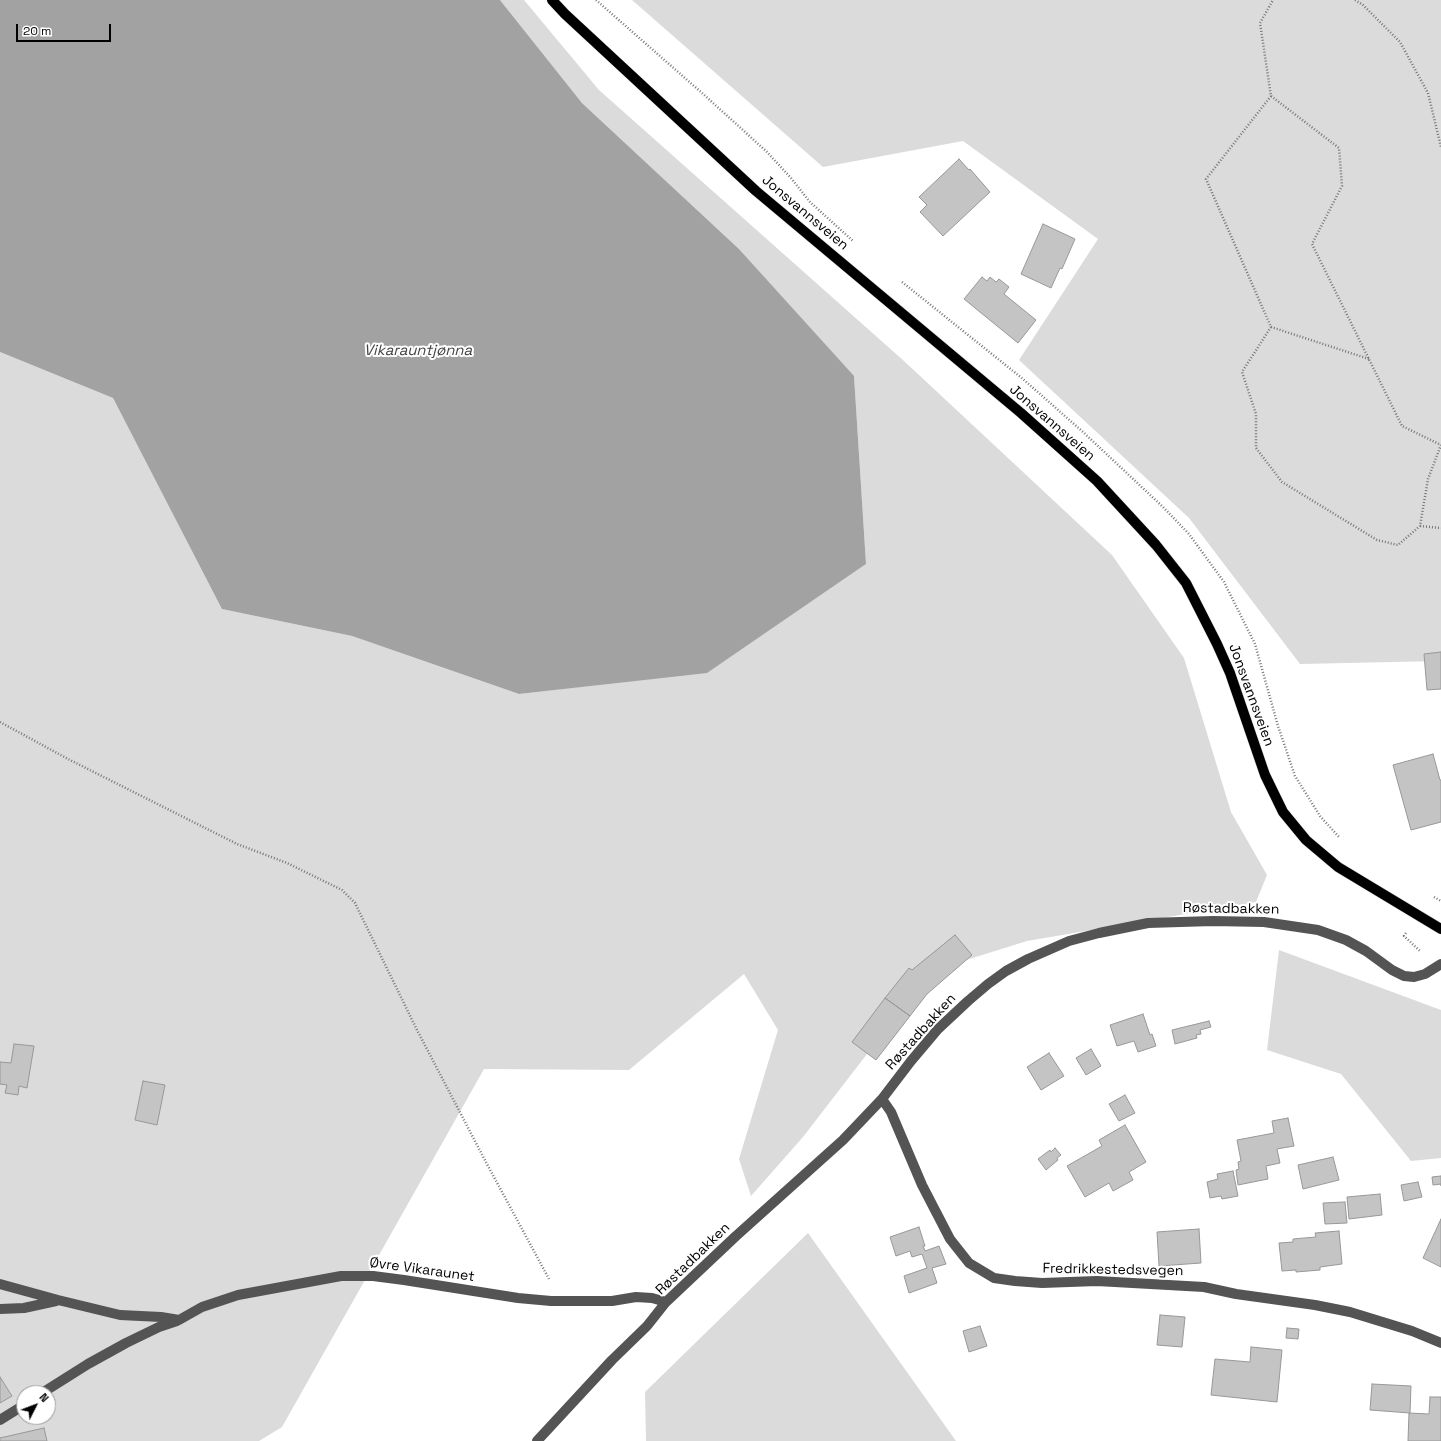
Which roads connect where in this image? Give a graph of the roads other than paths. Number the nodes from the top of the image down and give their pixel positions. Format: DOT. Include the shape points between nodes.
graph roads {
  1 [pos="552,0"];
  2 [pos="1441,929"];
  3 [pos="1441,964"];
  4 [pos="882,1099"];
  5 [pos="0,1284"];
  6 [pos="58,1300"];
  7 [pos="666,1302"];
  8 [pos="0,1309"];
  9 [pos="179,1320"];
  10 [pos="1441,1343"];
  11 [pos="55,1385"];
  12 [pos="16,1410"];
  13 [pos="0,1420"];
  14 [pos="537,1441"];
  1 -- 2 [label="main road, Jonsvannsveien" via="756,191 1021,413 1097,481 1156,545 1186,583 1230,673 1265,774 1283,812 1306,840 1338,867"];
  3 -- 4 [label="street, Røstadbakken" via="1425,974 1404,976 1346,940 1318,930 1264,922 1148,922 1099,932 1069,941 1028,959 988,984 938,1029"];
  4 -- 7 [label="street, Røstadbakken" via="843,1140"];
  4 -- 10 [label="street, Fredrikkestedsvegen" via="891,1112 922,1185 950,1239 969,1263 994,1278 1035,1282 1097,1281 1204,1287 1350,1312 1412,1331"];
  5 -- 6 [label="street"];
  6 -- 8 [label="street" via="24,1308"];
  6 -- 9 [label="street" via="120,1315"];
  7 -- 9 [label="street, Øvre Vikaraunet" via="636,1297 612,1301 518,1298 379,1277 341,1276 238,1295 202,1307"];
  7 -- 14 [label="street, Røstadbakken" via="647,1326"];
  9 -- 11 [label="street, Øvre Vikaraunet" via="126,1343"];
  12 -- 13 [label="street"];
}
